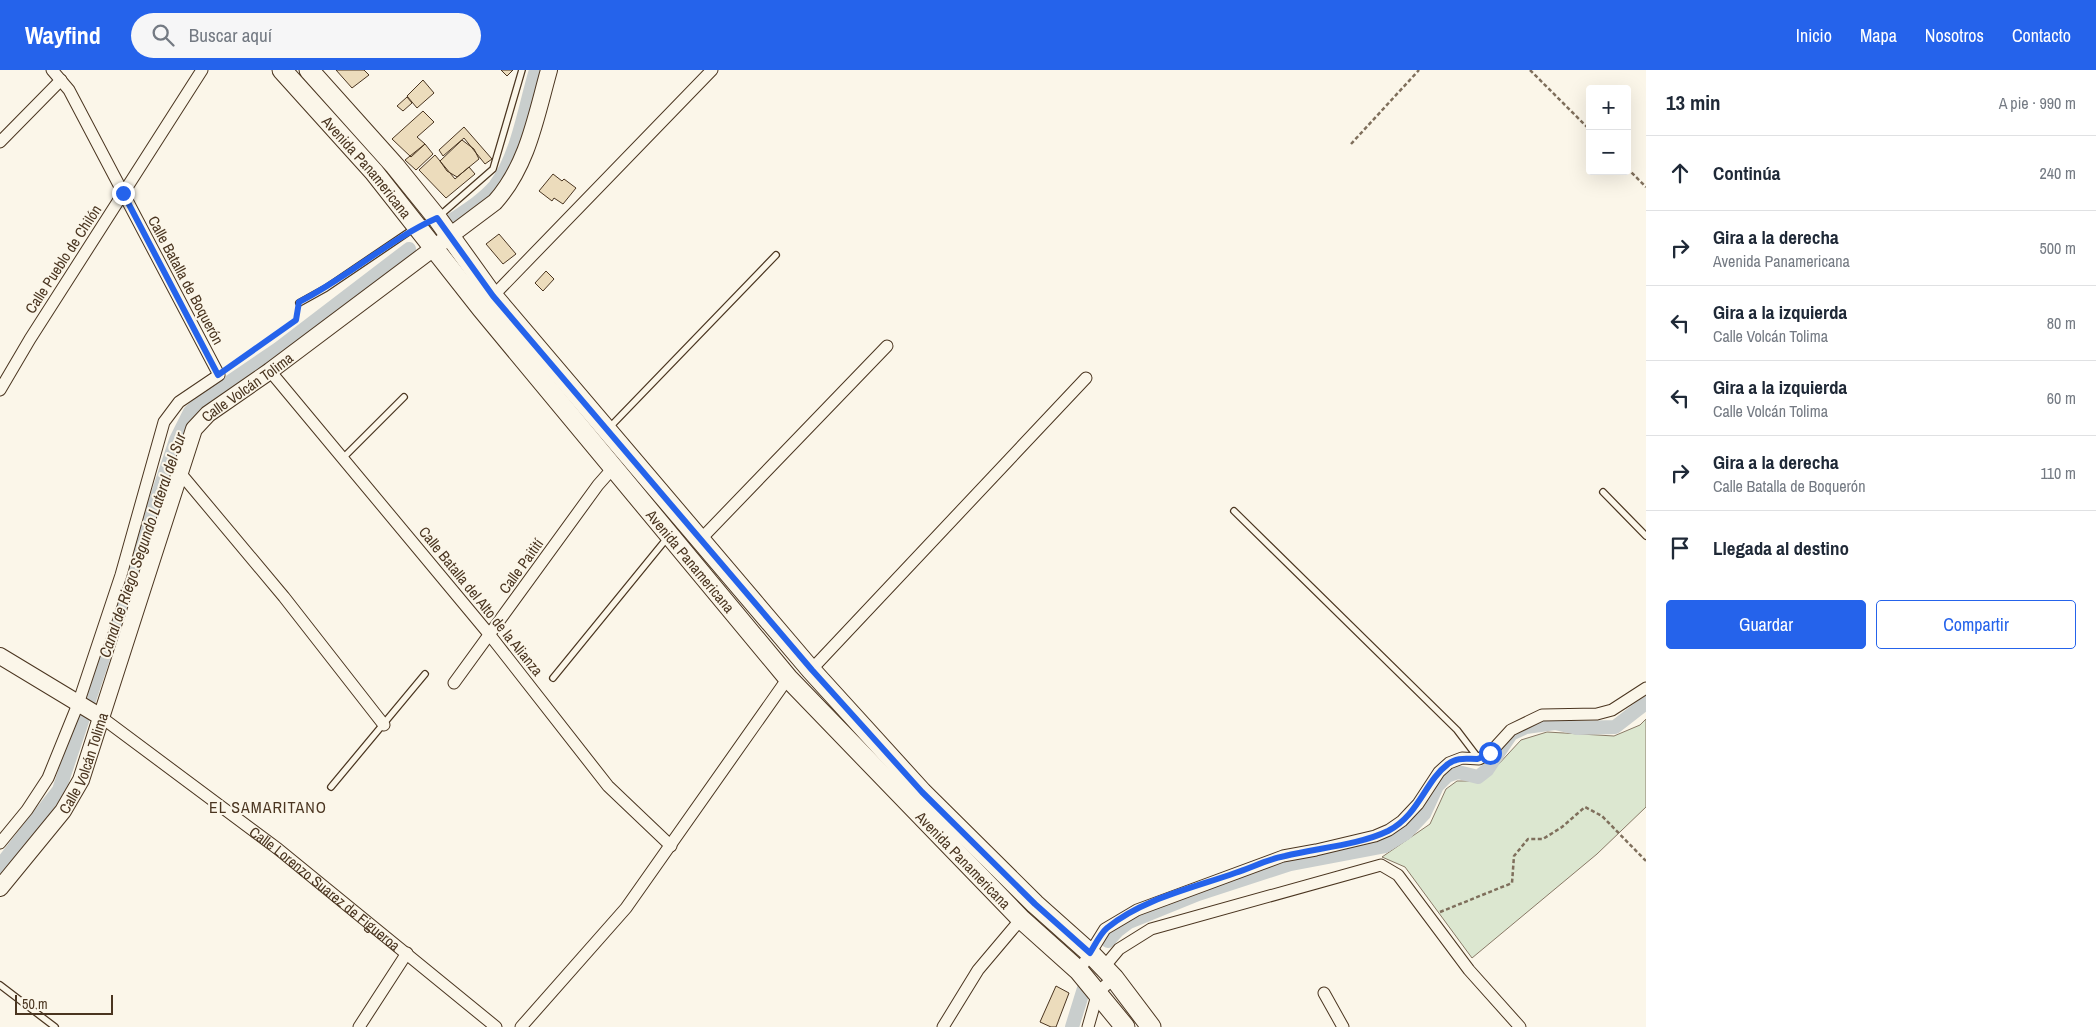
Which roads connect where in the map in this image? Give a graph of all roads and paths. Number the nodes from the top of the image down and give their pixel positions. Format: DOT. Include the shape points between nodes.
graph roads {
  1 [pos="52,70"];
  2 [pos="202,70"];
  3 [pos="282,70"];
  4 [pos="309,70"];
  5 [pos="522,70"];
  6 [pos="549,70"];
  7 [pos="712,70"];
  8 [pos="1419,70"];
  9 [pos="1530,70"];
  10 [pos="61,80"];
  11 [pos="1586,126"];
  12 [pos="0,142"];
  13 [pos="1351,144"];
  14 [pos="1631,172"];
  15 [pos="1646,187"];
  16 [pos="123,193"];
  17 [pos="437,218"];
  18 [pos="416,227"];
  19 [pos="450,235"];
  20 [pos="433,248"];
  21 [pos="776,255"];
  22 [pos="493,296"];
  23 [pos="299,302"];
  24 [pos="887,346"];
  25 [pos="270,371"];
  26 [pos="218,375"];
  27 [pos="1086,378"];
  28 [pos="0,390"];
  29 [pos="404,397"];
  30 [pos="608,429"];
  31 [pos="344,457"];
  32 [pos="614,468"];
  33 [pos="180,474"];
  34 [pos="1603,492"];
  35 [pos="1234,511"];
  36 [pos="670,535"];
  37 [pos="1646,536"];
  38 [pos="700,540"];
  39 [pos="490,634"];
  40 [pos="0,656"];
  41 [pos="812,670"];
  42 [pos="425,674"];
  43 [pos="553,678"];
  44 [pos="788,678"];
  45 [pos="454,683"];
  46 [pos="1646,688"];
  47 [pos="90,711"];
  48 [pos="384,725"];
  49 [pos="1479,759"];
  50 [pos="331,787"];
  51 [pos="0,843"];
  52 [pos="672,846"];
  53 [pos="1646,861"];
  54 [pos="0,888"];
  55 [pos="1429,916"];
  56 [pos="1021,919"];
  57 [pos="407,953"];
  58 [pos="1090,953"];
  59 [pos="1079,971"];
  60 [pos="1109,972"];
  61 [pos="0,986"];
  62 [pos="1098,992"];
  63 [pos="1324,993"];
  64 [pos="55,1027"];
  65 [pos="359,1027"];
  66 [pos="496,1027"];
  67 [pos="521,1027"];
  68 [pos="943,1027"];
  69 [pos="1088,1027"];
  70 [pos="1125,1027"];
  71 [pos="1151,1027"];
  72 [pos="1343,1027"];
  73 [pos="1520,1027"];
  1 -- 10 [label="street, Calle Batalla de Boquerón"];
  2 -- 16 [label="street, Calle Pueblo de Chilón"];
  3 -- 18 [label="main road, Avenida Panamericana" via="374,172"];
  4 -- 17 [label="main road, Avenida Panamericana"];
  5 -- 17 [label="lane" via="493,169"];
  6 -- 19 [label="street, Calle Volcán Tolima" via="526,152 509,184 495,202"];
  7 -- 22 [label="street"];
  8 -- 13 [label="path"];
  9 -- 11 [label="path"];
  10 -- 12 [label="street"];
  10 -- 16 [label="street, Calle Batalla de Boquerón"];
  14 -- 15 [label="path"];
  16 -- 26 [label="street, Calle Batalla de Boquerón"];
  16 -- 28 [label="street, Calle Pueblo de Chilón"];
  17 -- 18 [label="lane"];
  17 -- 19 [label="main road, Avenida Panamericana"];
  18 -- 20 [label="main road, Avenida Panamericana"];
  18 -- 23 [label="lane" via="326,288"];
  19 -- 20 [label="street, Calle Volcán Tolima"];
  19 -- 22 [label="main road, Avenida Panamericana"];
  20 -- 25 [label="street, Calle Volcán Tolima"];
  20 -- 32 [label="main road, Avenida Panamericana"];
  21 -- 30 [label="lane"];
  22 -- 30 [label="main road, Avenida Panamericana"];
  23 -- 26 [label="path, Calle Volcán Tolima" via="296,320"];
  24 -- 38 [label="street"];
  25 -- 31 [label="street, Calle Batalla del Alto de la Alianza"];
  25 -- 33 [label="street, Calle Volcán Tolima" via="208,414 194,429"];
  26 -- 47 [label="street, Calle Volcán Tolima" via="179,402 164,422 121,575"];
  27 -- 41 [label="street"];
  29 -- 31 [label="lane"];
  30 -- 38 [label="main road, Avenida Panamericana"];
  31 -- 39 [label="street, Calle Batalla del Alto de la Alianza"];
  32 -- 36 [label="main road, Avenida Panamericana"];
  32 -- 39 [label="street, Calle Paitití" via="598,485"];
  33 -- 47 [label="street, Calle Volcán Tolima"];
  33 -- 48 [label="street" via="284,597"];
  34 -- 37 [label="lane"];
  35 -- 49 [label="lane" via="1457,730"];
  36 -- 43 [label="lane"];
  36 -- 44 [label="main road, Avenida Panamericana"];
  38 -- 41 [label="main road, Avenida Panamericana"];
  39 -- 45 [label="street, Calle Paitití"];
  39 -- 52 [label="street, Calle Batalla del Alto de la Alianza" via="608,786"];
  40 -- 47 [label="street, Calle Lorenzo Suarez de Figueroa"];
  41 -- 58 [label="main road, Avenida Panamericana" via="922,792 1035,904"];
  42 -- 48 [label="lane"];
  44 -- 52 [label="street"];
  44 -- 56 [label="main road, Avenida Panamericana"];
  46 -- 49 [label="street" via="1612,710 1597,714 1542,715 1530,720 1511,730 1490,753"];
  47 -- 51 [label="street, Calle Volcán Tolima" via="27,810"];
  47 -- 54 [label="street, Calle Volcán Tolima" via="81,780 74,795"];
  47 -- 57 [label="street, Calle Lorenzo Suarez de Figueroa" via="278,849"];
  48 -- 50 [label="lane"];
  49 -- 58 [label="street" via="1462,758 1449,763 1439,772 1418,804 1389,830 1283,856 1167,897 1136,910 1105,929"];
  52 -- 67 [label="street" via="626,908"];
  53 -- 55 [label="path" via="1602,816 1585,807 1543,840 1528,839 1514,856 1512,883"];
  55 -- 60 [label="street" via="1398,874 1381,865 1151,929 1119,949"];
  55 -- 73 [label="street" via="1469,970"];
  56 -- 59 [label="main road, Avenida Panamericana"];
  56 -- 68 [label="street" via="978,970"];
  57 -- 65 [label="street"];
  57 -- 66 [label="street, Calle Lorenzo Suarez de Figueroa"];
  58 -- 59 [label="street"];
  58 -- 60 [label="main road, Avenida Panamericana"];
  59 -- 62 [label="main road, Avenida Panamericana"];
  60 -- 62 [label="street"];
  60 -- 71 [label="main road, Avenida Panamericana"];
  61 -- 64 [label="lane"];
  62 -- 69 [label="street"];
  62 -- 70 [label="main road, Avenida Panamericana"];
  63 -- 72 [label="street"];
}
